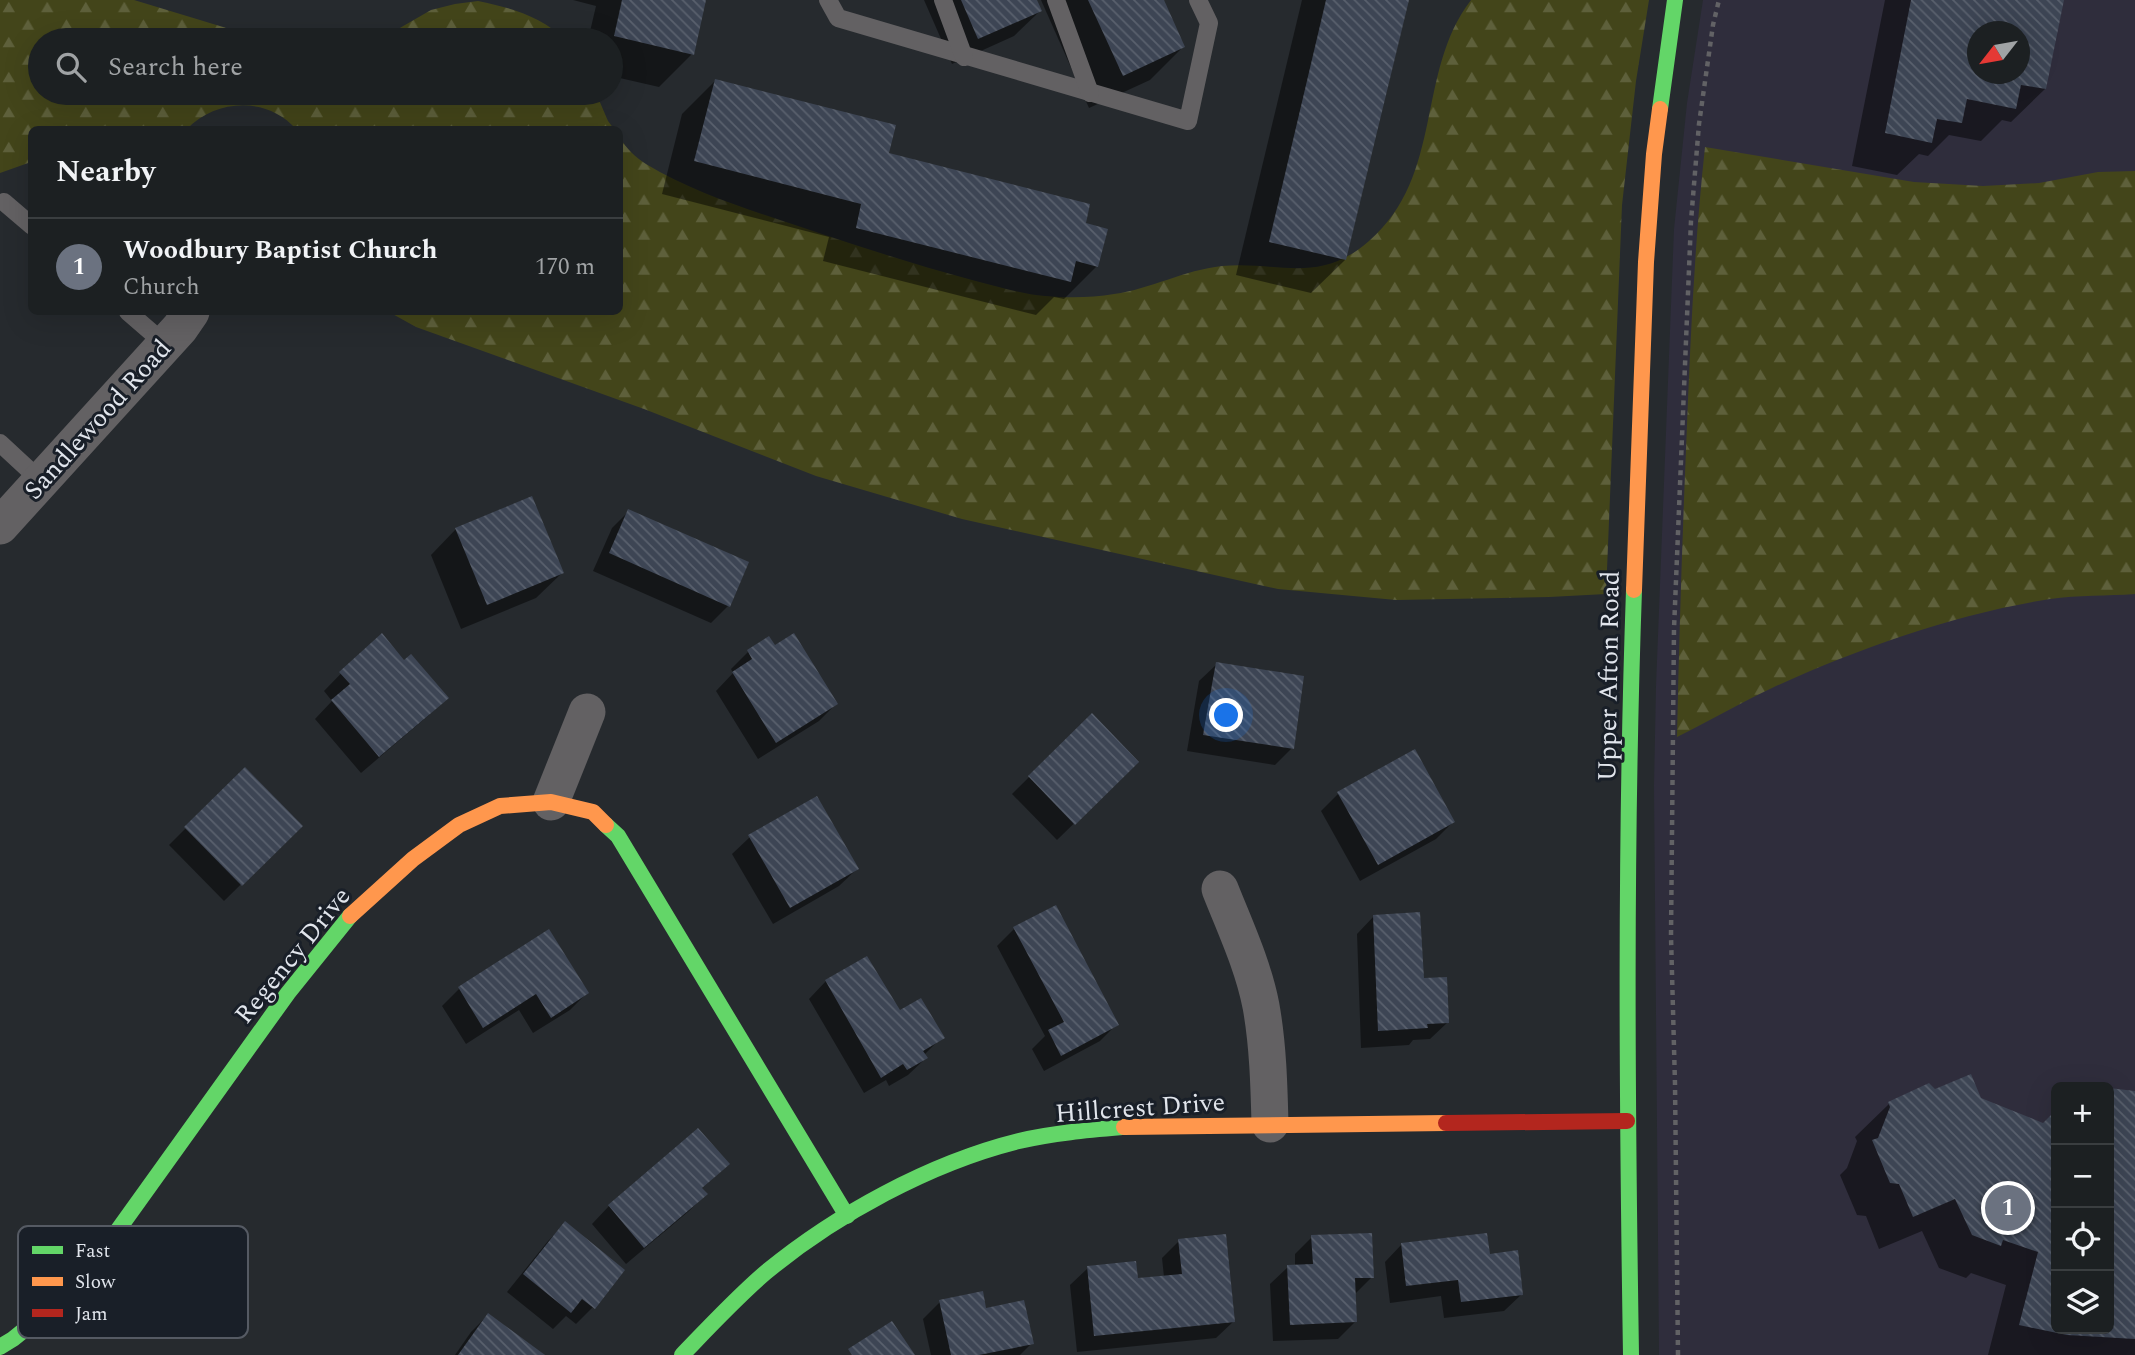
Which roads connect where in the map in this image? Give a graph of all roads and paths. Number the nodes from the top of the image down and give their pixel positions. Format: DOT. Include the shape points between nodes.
graph roads {
  1 [pos="828,0"];
  2 [pos="943,0"];
  3 [pos="1056,0"];
  4 [pos="1198,0"];
  5 [pos="1675,0"];
  6 [pos="1719,0"];
  7 [pos="964,57"];
  8 [pos="1090,93"];
  9 [pos="4,202"];
  10 [pos="28,223"];
  11 [pos="131,315"];
  12 [pos="189,315"];
  13 [pos="165,344"];
  14 [pos="0,443"];
  15 [pos="41,481"];
  16 [pos="0,526"];
  17 [pos="587,712"];
  18 [pos="551,802"];
  19 [pos="1220,889"];
  20 [pos="1627,1121"];
  21 [pos="1270,1124"];
  22 [pos="847,1216"];
  23 [pos="121,1226"];
  24 [pos="18,1335"];
  25 [pos="0,1347"];
  26 [pos="682,1355"];
  27 [pos="1631,1355"];
  28 [pos="1678,1355"];
  1 -- 7 [label="lane" via="838,18"];
  2 -- 7 [label="lane"];
  3 -- 8 [label="lane"];
  4 -- 8 [label="lane" via="1209,23 1188,121"];
  5 -- 20 [label="street, Upper Afton Road" via="1654,154 1646,262 1630,710"];
  6 -- 28 [label="path" via="1699,124 1691,221 1674,629 1671,936"];
  7 -- 8 [label="lane"];
  9 -- 10 [label="lane"];
  11 -- 13 [label="lane"];
  12 -- 13 [label="street, Sandlewood Road"];
  13 -- 15 [label="street, Sandlewood Road"];
  14 -- 15 [label="lane"];
  15 -- 16 [label="street, Sandlewood Road"];
  17 -- 18 [label="street"];
  18 -- 22 [label="street, Regency Drive" via="593,812 618,836"];
  18 -- 23 [label="street, Regency Drive" via="500,806 459,825 351,914 288,993"];
  19 -- 21 [label="street" via="1249,961 1261,1006"];
  20 -- 21 [label="street, Hillcrest Drive"];
  20 -- 27 [label="street, Upper Afton Road"];
  21 -- 22 [label="street, Hillcrest Drive" via="1082,1130 1001,1146 934,1170"];
  22 -- 26 [label="street, Hillcrest Drive" via="779,1262"];
  24 -- 25 [label="street, Regency Drive"];
}
